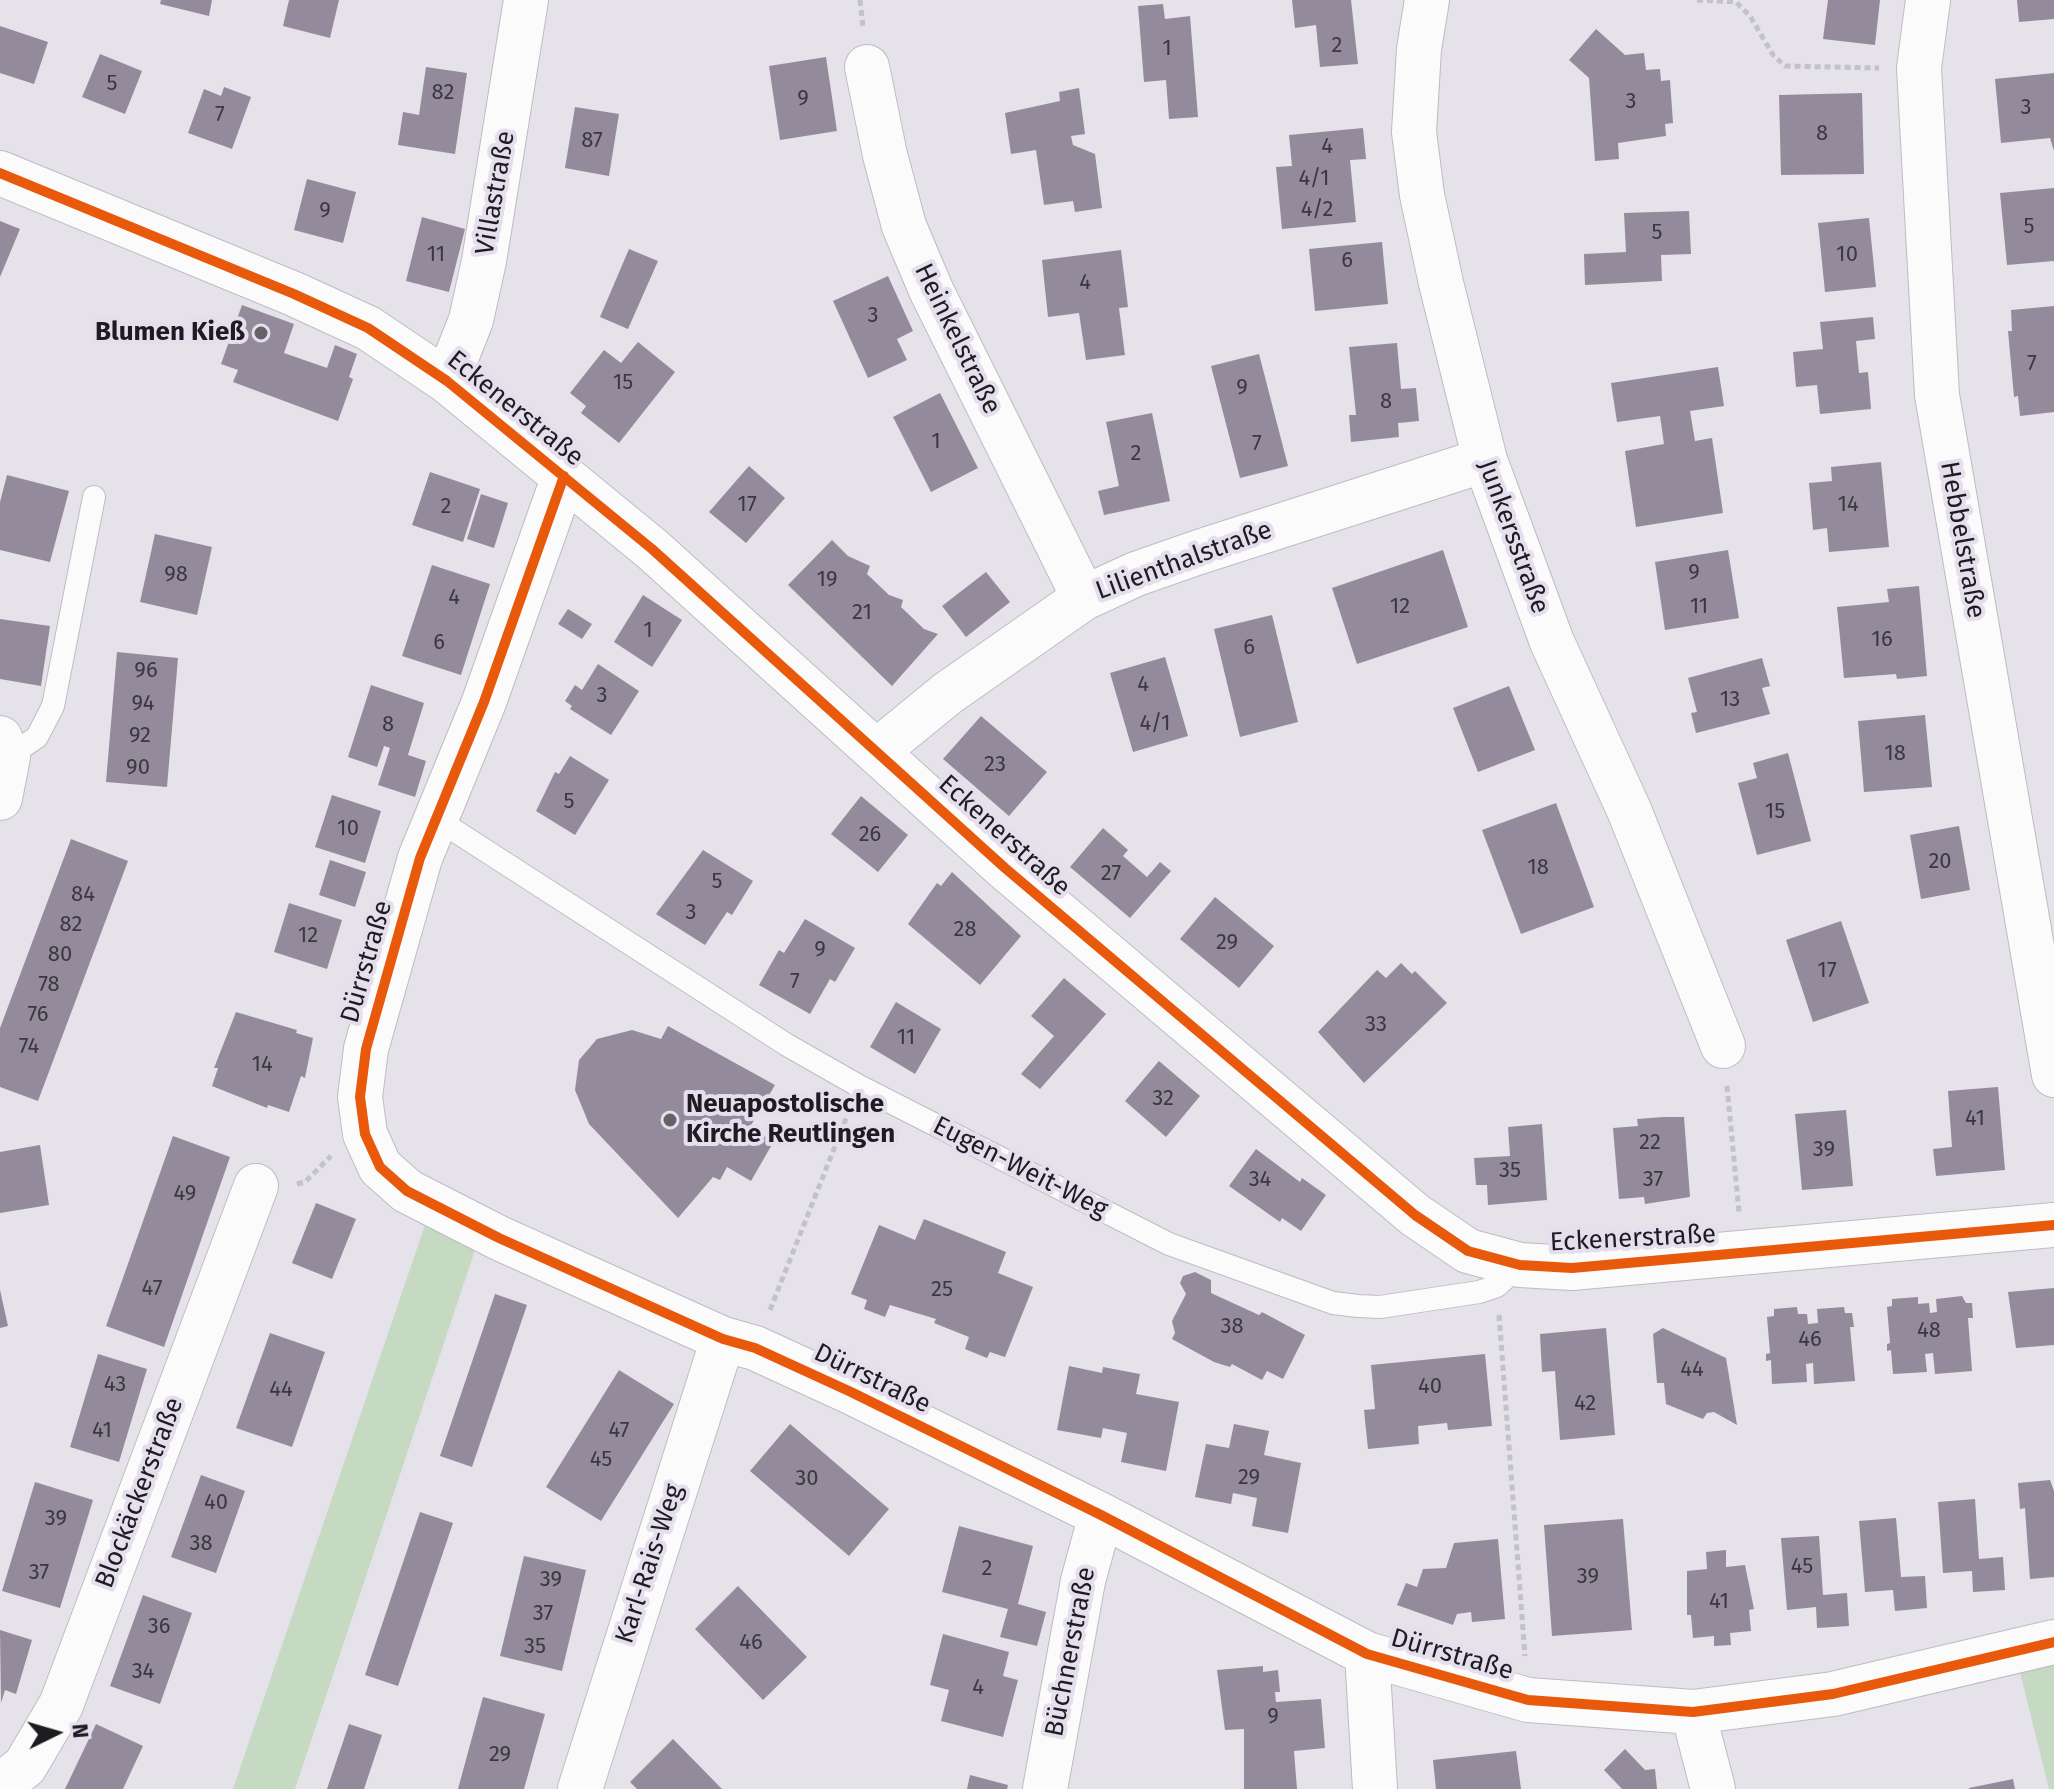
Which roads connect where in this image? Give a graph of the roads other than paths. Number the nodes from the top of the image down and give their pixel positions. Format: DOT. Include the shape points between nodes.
graph roads {
  1 [pos="526,0"];
  2 [pos="1427,0"];
  3 [pos="1928,0"];
  4 [pos="867,67"];
  5 [pos="0,173"];
  6 [pos="447,381"];
  7 [pos="1485,460"];
  8 [pos="564,476"];
  9 [pos="94,497"];
  10 [pos="1084,598"];
  11 [pos="877,751"];
  12 [pos="3,764"];
  13 [pos="435,818"];
  14 [pos="1723,1046"];
  15 [pos="2054,1075"];
  16 [pos="256,1186"];
  17 [pos="2054,1225"];
  18 [pos="1509,1276"];
  19 [pos="739,1344"];
  20 [pos="1101,1515"];
  21 [pos="2054,1642"];
  22 [pos="1367,1654"];
  23 [pos="1693,1712"];
  24 [pos="0,1786"];
  25 [pos="580,1789"];
  26 [pos="1045,1789"];
  27 [pos="1375,1789"];
  28 [pos="1713,1789"];
  1 -- 6 [label="street, Villastraße" via="484,261 471,320"];
  2 -- 7 [label="street, Junkersstraße" via="1414,132 1441,283"];
  3 -- 15 [label="street, Hebbelstraße" via="1919,68 1937,395"];
  4 -- 10 [label="street, Heinkelstraße" via="904,226"];
  5 -- 6 [label="street, Eckenerstraße" via="368,328"];
  6 -- 8 [label="street, Eckenerstraße"];
  7 -- 10 [label="street, Lilienthalstraße" via="1199,552"];
  7 -- 14 [label="street, Junkersstraße" via="1552,642 1629,810"];
  8 -- 11 [label="street, Eckenerstraße"];
  8 -- 13 [label="street, Dürrstraße" via="484,702"];
  9 -- 12 [label="lane" via="53,706 37,737"];
  10 -- 11 [label="street, Lilienthalstraße" via="948,693"];
  11 -- 18 [label="street, Eckenerstraße" via="1005,868 1415,1215"];
  13 -- 18 [label="lane, Eugen-Weit-Weg" via="715,1000 859,1086 1169,1244 1333,1303 1380,1307 1464,1296"];
  13 -- 19 [label="street, Dürrstraße" via="394,940 360,1080 365,1134 380,1167 428,1204"];
  16 -- 24 [label="street, Blockäckerstraße" via="61,1705 25,1766"];
  17 -- 18 [label="street, Eckenerstraße"];
  19 -- 20 [label="street, Dürrstraße"];
  19 -- 25 [label="street, Karl-Rais-Weg"];
  20 -- 22 [label="street, Dürrstraße"];
  20 -- 26 [label="street, Büchnerstraße" via="1083,1581"];
  21 -- 23 [label="street, Dürrstraße" via="1833,1694"];
  22 -- 23 [label="street, Dürrstraße" via="1528,1700"];
  22 -- 27 [label="street"];
  23 -- 28 [label="street"];
}
